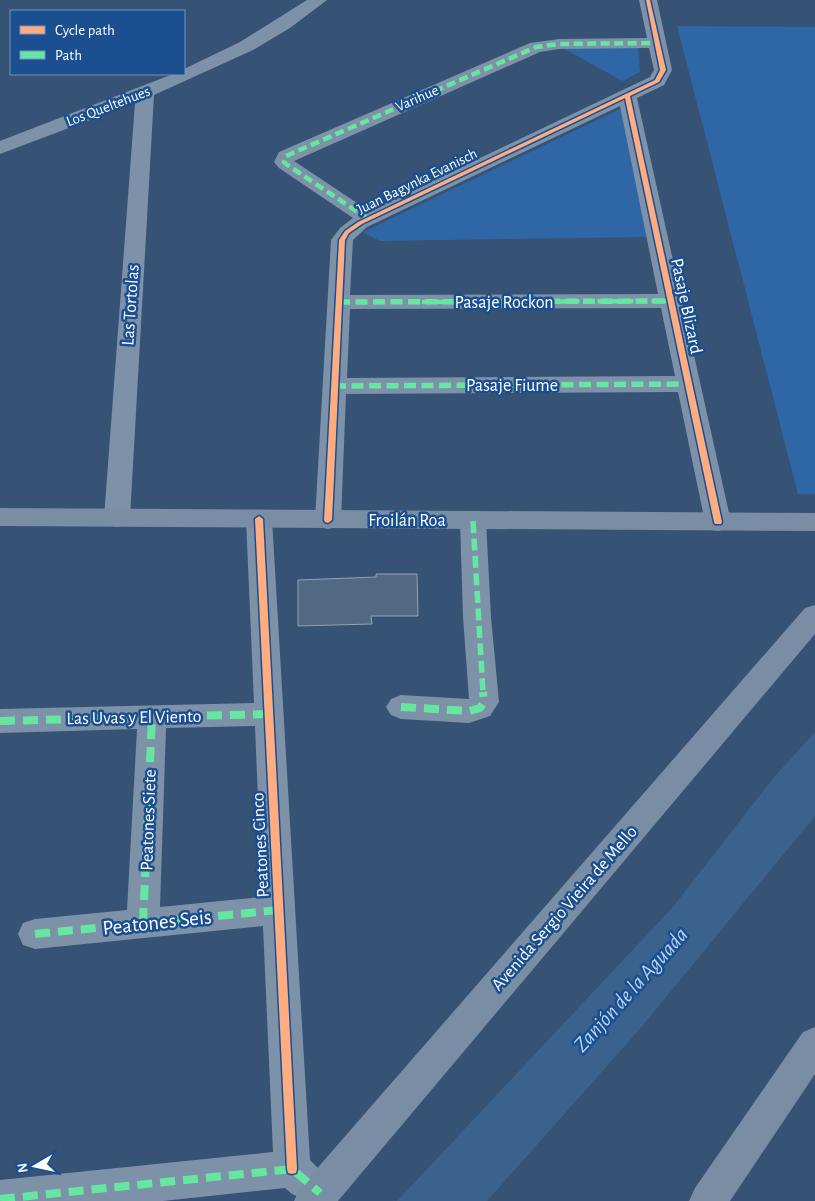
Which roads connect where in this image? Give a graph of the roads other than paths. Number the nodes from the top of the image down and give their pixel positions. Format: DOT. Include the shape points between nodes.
graph roads {
  1 [pos="318,0"];
  2 [pos="648,0"];
  3 [pos="658,43"];
  4 [pos="185,73"];
  5 [pos="181,75"];
  6 [pos="145,92"];
  7 [pos="627,96"];
  8 [pos="0,148"];
  9 [pos="368,219"];
  10 [pos="671,301"];
  11 [pos="338,302"];
  12 [pos="689,384"];
  13 [pos="334,386"];
  14 [pos="0,517"];
  15 [pos="117,518"];
  16 [pos="259,519"];
  17 [pos="328,520"];
  18 [pos="473,521"];
  19 [pos="718,522"];
  20 [pos="815,522"];
  21 [pos="815,614"];
  22 [pos="401,707"];
  23 [pos="269,714"];
  24 [pos="152,716"];
  25 [pos="0,721"];
  26 [pos="278,910"];
  27 [pos="143,923"];
  28 [pos="35,934"];
  29 [pos="815,1044"];
  30 [pos="292,1169"];
  31 [pos="316,1197"];
  32 [pos="0,1199"];
  33 [pos="708,1201"];
  1 -- 4 [label="street, Los Queltehues" via="258,39"];
  2 -- 3 [label="street, Juan Bagynka Evanisch"];
  3 -- 7 [label="street, Juan Bagynka Evanisch" via="663,70 661,76"];
  3 -- 9 [label="street, Varihue" via="536,47 286,156 286,164"];
  5 -- 6 [label="street, Los Queltehues"];
  6 -- 8 [label="street, Los Queltehues"];
  6 -- 15 [label="street, Las Tortolas"];
  7 -- 9 [label="street, Juan Bagynka Evanisch"];
  7 -- 10 [label="street, Pasaje Blizard"];
  9 -- 11 [label="street, Juan Bagynka Evanisch" via="353,227 342,240"];
  10 -- 11 [label="street, Pasaje Rockon"];
  10 -- 12 [label="street, Pasaje Blizard"];
  11 -- 13 [label="street, Juan Bagynka Evanisch"];
  12 -- 13 [label="street, Pasaje Fiume"];
  12 -- 19 [label="street, Pasaje Blizard"];
  13 -- 17 [label="street, Juan Bagynka Evanisch"];
  14 -- 15 [label="main road, Froilán Roa"];
  15 -- 16 [label="main road, Froilán Roa"];
  16 -- 17 [label="main road, Froilán Roa"];
  16 -- 23 [label="street, Peatones Cinco"];
  17 -- 18 [label="main road, Froilán Roa"];
  18 -- 19 [label="main road, Froilán Roa"];
  18 -- 22 [label="street" via="484,702 480,708 468,710"];
  19 -- 20 [label="main road, Froilán Roa"];
  21 -- 31 [label="main road, Avenida Sergio Vieira de Mello"];
  23 -- 24 [label="street, Las Uvas y El Viento"];
  23 -- 26 [label="street, Peatones Cinco"];
  24 -- 25 [label="street, Las Uvas y El Viento"];
  24 -- 27 [label="street, Peatones Siete"];
  26 -- 27 [label="street, Peatones Seis"];
  26 -- 30 [label="street, Peatones Cinco"];
  27 -- 28 [label="street, Peatones Seis"];
  29 -- 33 [label="main road"];
  30 -- 31 [label="street"];
  30 -- 32 [label="street"];
}
